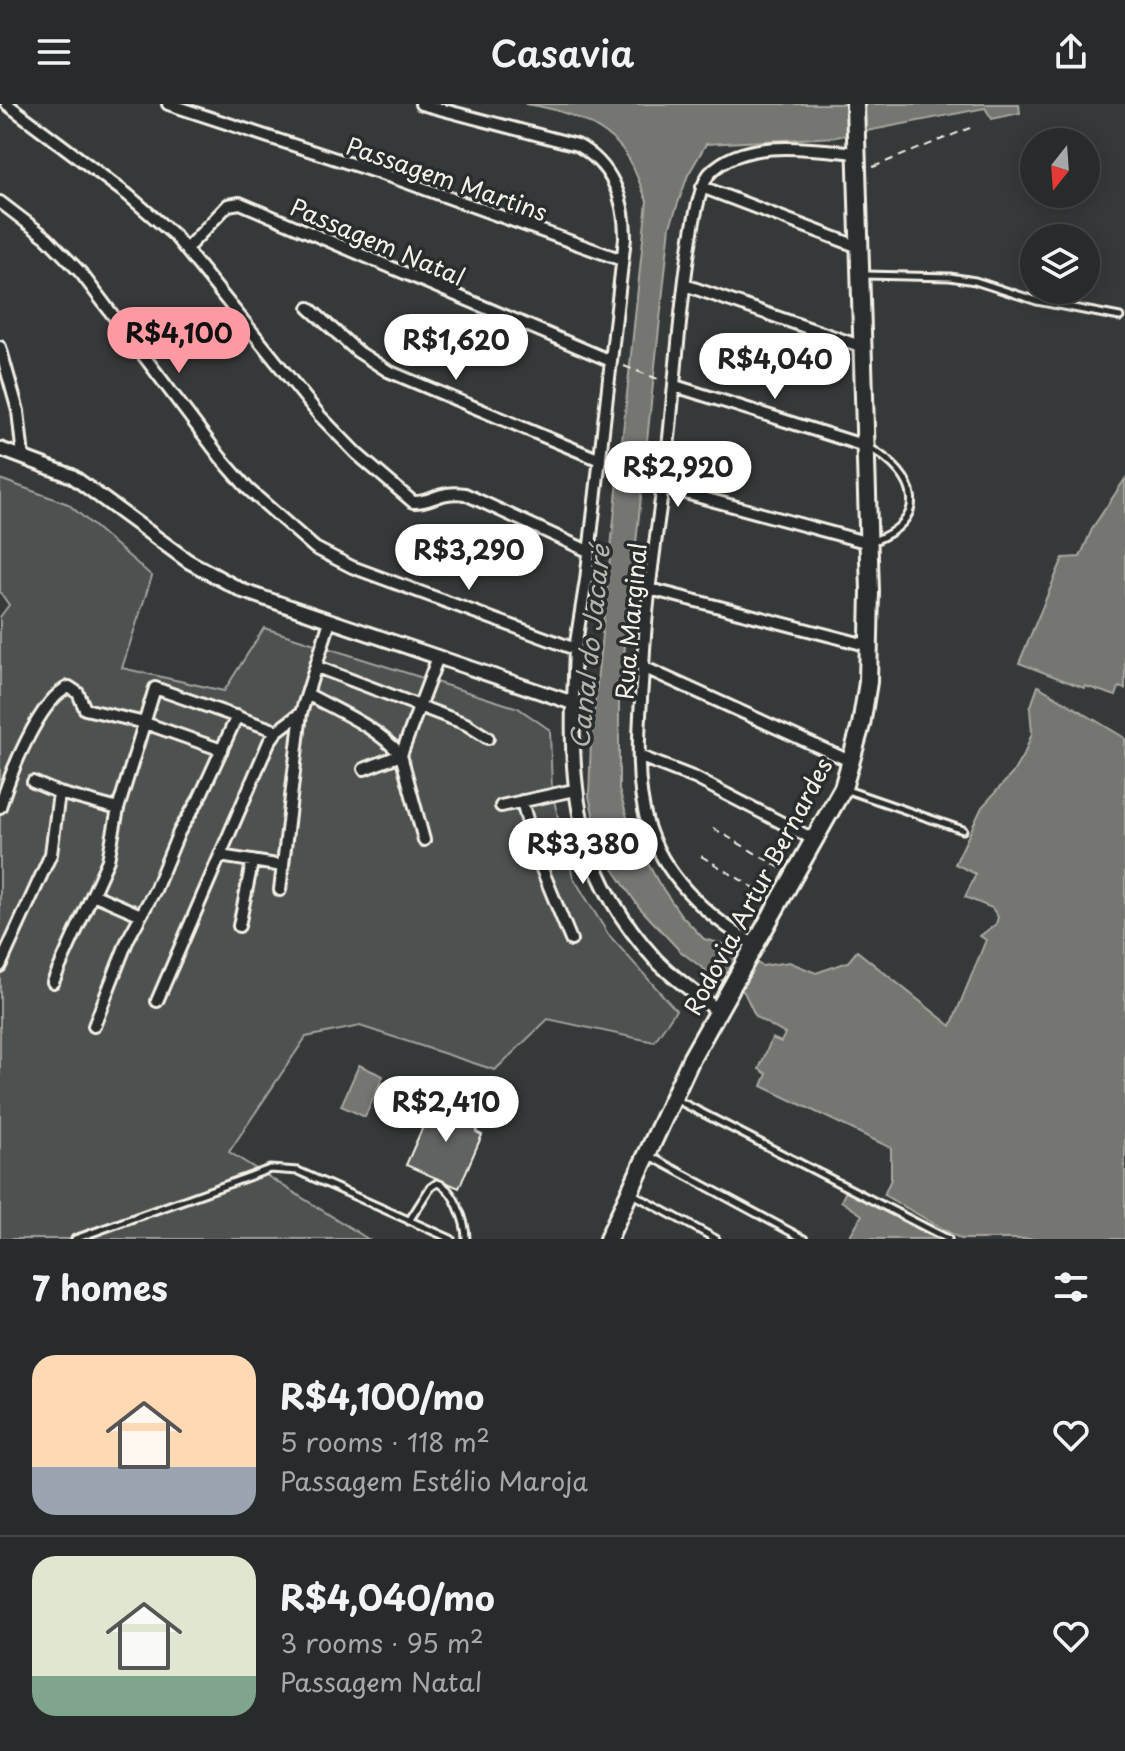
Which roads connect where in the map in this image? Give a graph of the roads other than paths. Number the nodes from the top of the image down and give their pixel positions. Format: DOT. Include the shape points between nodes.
graph roads {
  1 [pos="7,104"];
  2 [pos="168,104"];
  3 [pos="421,104"];
  4 [pos="855,104"];
  5 [pos="856,147"];
  6 [pos="702,187"];
  7 [pos="0,202"];
  8 [pos="859,247"];
  9 [pos="187,248"];
  10 [pos="622,260"];
  11 [pos="860,274"];
  12 [pos="685,285"];
  13 [pos="309,308"];
  14 [pos="1120,317"];
  15 [pos="0,347"];
  16 [pos="863,347"];
  17 [pos="614,362"];
  18 [pos="672,384"];
  19 [pos="865,446"];
  20 [pos="0,449"];
  21 [pos="23,457"];
  22 [pos="600,460"];
  23 [pos="663,487"];
  24 [pos="869,543"];
  25 [pos="588,551"];
  26 [pos="650,589"];
  27 [pos="330,621"];
  28 [pos="870,646"];
  29 [pos="575,649"];
  30 [pos="438,657"];
  31 [pos="317,667"];
  32 [pos="643,667"];
  33 [pos="307,694"];
  34 [pos="573,703"];
  35 [pos="421,707"];
  36 [pos="301,713"];
  37 [pos="237,716"];
  38 [pos="145,723"];
  39 [pos="277,731"];
  40 [pos="488,738"];
  41 [pos="222,750"];
  42 [pos="401,755"];
  43 [pos="641,757"];
  44 [pos="852,762"];
  45 [pos="364,769"];
  46 [pos="33,782"];
  47 [pos="843,788"];
  48 [pos="574,790"];
  49 [pos="59,793"];
  50 [pos="522,801"];
  51 [pos="501,806"];
  52 [pos="0,807"];
  53 [pos="118,809"];
  54 [pos="963,830"];
  55 [pos="424,840"];
  56 [pos="815,840"];
  57 [pos="220,856"];
  58 [pos="252,863"];
  59 [pos="283,866"];
  60 [pos="280,890"];
  61 [pos="95,895"];
  62 [pos="141,915"];
  63 [pos="239,926"];
  64 [pos="571,940"];
  65 [pos="753,948"];
  66 [pos="0,966"];
  67 [pos="53,982"];
  68 [pos="157,1001"];
  69 [pos="720,1005"];
  70 [pos="94,1026"];
  71 [pos="672,1097"];
  72 [pos="646,1154"];
  73 [pos="628,1192"];
  74 [pos="409,1222"];
  75 [pos="612,1237"];
  76 [pos="75,1239"];
  77 [pos="451,1239"];
  78 [pos="466,1239"];
  79 [pos="716,1239"];
  80 [pos="804,1239"];
  81 [pos="948,1239"];
  1 -- 9 [label="street" via="128,195"];
  2 -- 10 [label="street, Passagem Martins"];
  3 -- 10 [label="street" via="563,139 591,152 622,201"];
  4 -- 5 [label="main road, Rodovia Artur Bernardes"];
  5 -- 6 [label="street" via="753,151 721,164"];
  5 -- 8 [label="main road, Rodovia Artur Bernardes"];
  6 -- 8 [label="street"];
  6 -- 12 [label="street, Rua Marginal"];
  7 -- 29 [label="street" via="81,273 221,458 315,548 352,567"];
  8 -- 11 [label="main road, Rodovia Artur Bernardes"];
  9 -- 17 [label="street, Passagem Natal" via="228,205 240,203"];
  9 -- 25 [label="street" via="320,416 413,502 445,493 465,494"];
  10 -- 17 [label="street"];
  11 -- 14 [label="lane" via="975,281 1037,301"];
  11 -- 16 [label="main road, Rodovia Artur Bernardes"];
  12 -- 16 [label="street"];
  12 -- 18 [label="street, Rua Marginal"];
  13 -- 22 [label="street" via="388,371"];
  15 -- 21 [label="street" via="18,411"];
  16 -- 19 [label="main road, Rodovia Artur Bernardes"];
  17 -- 22 [label="street"];
  18 -- 19 [label="street"];
  18 -- 23 [label="street, Rua Marginal"];
  19 -- 24 [label="main road, Rodovia Artur Bernardes"];
  19 -- 24 [label="lane" via="898,467 907,478 910,498 906,522"];
  20 -- 21 [label="street"];
  21 -- 27 [label="street" via="87,485 211,575"];
  22 -- 25 [label="street"];
  23 -- 24 [label="street"];
  23 -- 26 [label="street, Rua Marginal"];
  24 -- 28 [label="main road, Rodovia Artur Bernardes"];
  25 -- 29 [label="street"];
  26 -- 28 [label="street"];
  26 -- 32 [label="street, Rua Marginal"];
  27 -- 30 [label="street"];
  27 -- 31 [label="street"];
  28 -- 44 [label="main road, Rodovia Artur Bernardes"];
  29 -- 34 [label="street"];
  30 -- 34 [label="street"];
  30 -- 35 [label="street"];
  31 -- 33 [label="street"];
  31 -- 35 [label="street"];
  32 -- 43 [label="street, Rua Marginal"];
  32 -- 44 [label="street"];
  33 -- 36 [label="street"];
  33 -- 42 [label="street" via="365,723"];
  34 -- 48 [label="street"];
  35 -- 40 [label="street"];
  35 -- 42 [label="street"];
  36 -- 39 [label="street"];
  36 -- 59 [label="street"];
  37 -- 38 [label="street" via="157,687"];
  37 -- 39 [label="street"];
  37 -- 41 [label="street"];
  38 -- 41 [label="street"];
  38 -- 52 [label="street" via="85,709 78,693 69,687 61,690 10,770"];
  38 -- 53 [label="street"];
  39 -- 57 [label="street"];
  41 -- 62 [label="street"];
  42 -- 45 [label="street"];
  42 -- 55 [label="street"];
  43 -- 56 [label="street" via="695,778"];
  43 -- 65 [label="street, Rua Marginal" via="646,818 668,866 719,924"];
  44 -- 47 [label="main road, Rodovia Artur Bernardes"];
  46 -- 49 [label="street"];
  47 -- 54 [label="lane"];
  47 -- 56 [label="main road, Rodovia Artur Bernardes"];
  48 -- 50 [label="street"];
  48 -- 69 [label="street" via="584,842 616,908 656,959"];
  49 -- 53 [label="street"];
  49 -- 66 [label="street" via="51,854"];
  50 -- 51 [label="street"];
  50 -- 64 [label="street" via="537,857"];
  53 -- 61 [label="street"];
  56 -- 65 [label="main road, Rodovia Artur Bernardes"];
  57 -- 58 [label="street"];
  57 -- 68 [label="street"];
  58 -- 59 [label="street"];
  58 -- 63 [label="street"];
  59 -- 60 [label="street"];
  61 -- 62 [label="street"];
  61 -- 67 [label="street"];
  62 -- 70 [label="street"];
  65 -- 69 [label="main road, Rodovia Artur Bernardes"];
  69 -- 71 [label="main road, Rodovia Artur Bernardes"];
  71 -- 72 [label="main road, Rodovia Artur Bernardes"];
  71 -- 81 [label="lane"];
  72 -- 73 [label="main road, Rodovia Artur Bernardes"];
  72 -- 80 [label="lane"];
  73 -- 75 [label="main road, Rodovia Artur Bernardes"];
  73 -- 79 [label="lane"];
  74 -- 76 [label="lane" via="285,1168"];
  74 -- 77 [label="lane"];
  74 -- 78 [label="lane" via="434,1184 443,1184"];
}
